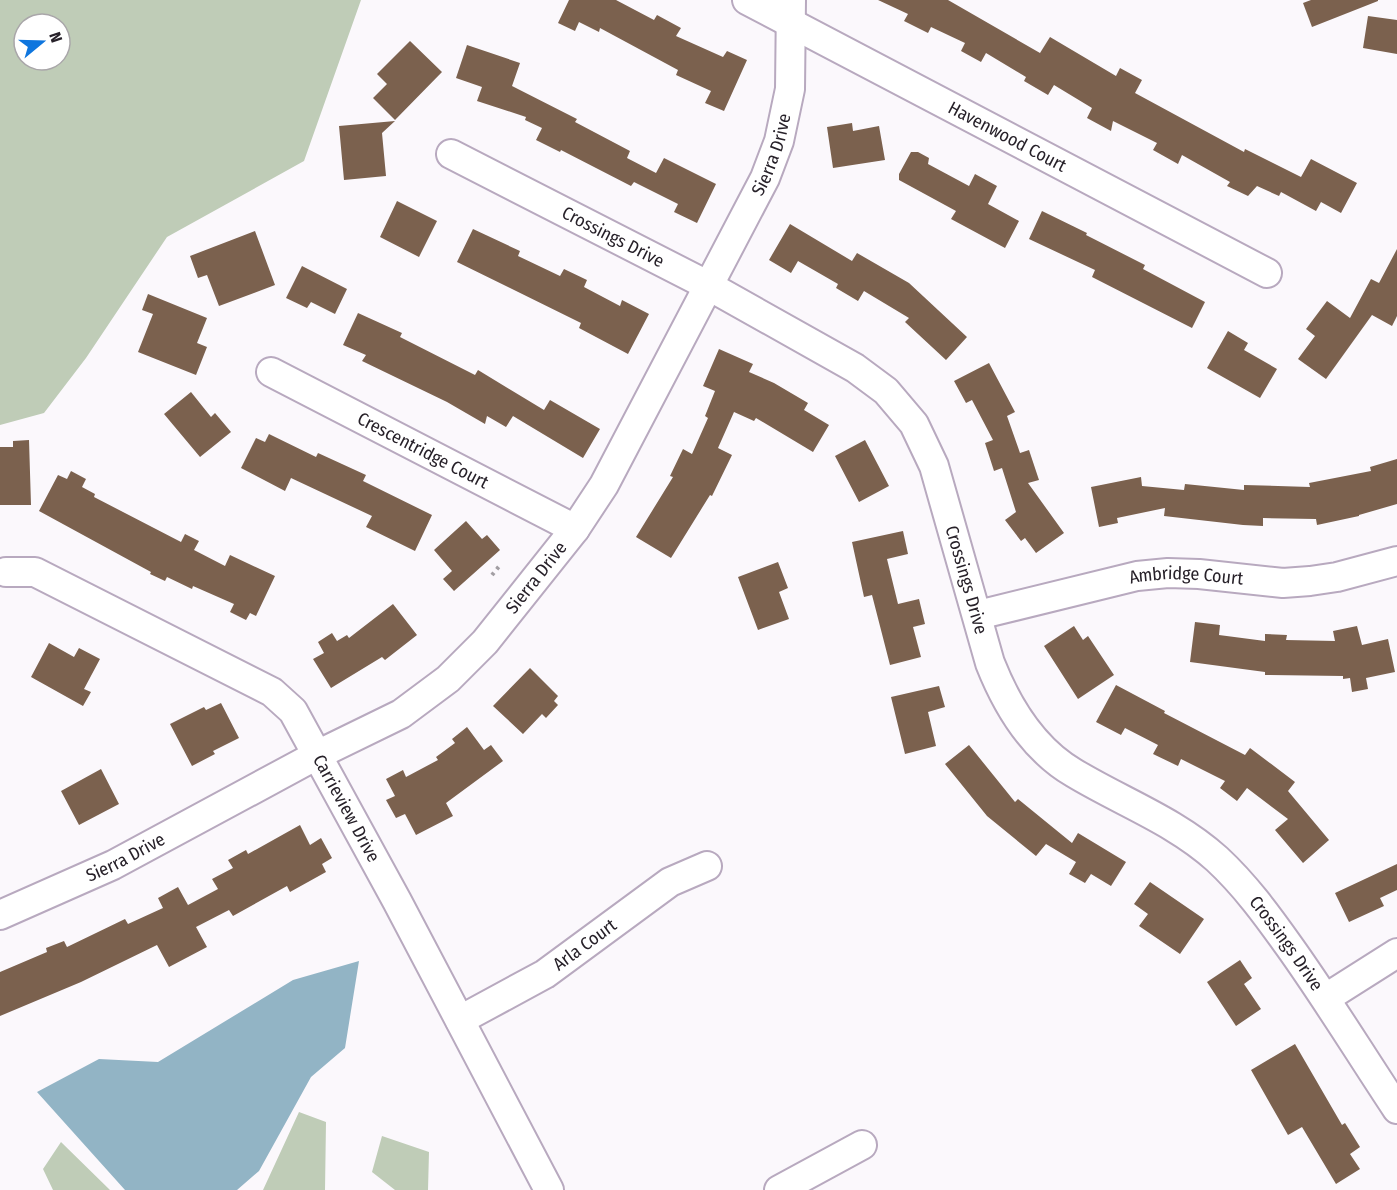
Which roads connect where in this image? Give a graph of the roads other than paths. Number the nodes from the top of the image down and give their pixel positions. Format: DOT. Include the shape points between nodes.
graph roads {
  1 [pos="747,0"];
  2 [pos="791,11"];
  3 [pos="451,154"];
  4 [pos="1267,273"];
  5 [pos="709,286"];
  6 [pos="272,372"];
  7 [pos="575,529"];
  8 [pos="1397,561"];
  9 [pos="6,572"];
  10 [pos="978,615"];
  11 [pos="317,755"];
  12 [pos="707,866"];
  13 [pos="0,915"];
  14 [pos="1397,953"];
  15 [pos="1326,998"];
  16 [pos="460,1020"];
  17 [pos="1397,1109"];
  18 [pos="862,1145"];
  19 [pos="549,1190"];
  20 [pos="779,1190"];
  1 -- 2 [label="street, Havenwood Court"];
  2 -- 4 [label="street, Havenwood Court"];
  2 -- 5 [label="street, Sierra Drive" via="790,89 779,141 765,178"];
  3 -- 5 [label="street, Crossings Drive"];
  5 -- 7 [label="street, Sierra Drive" via="610,476"];
  5 -- 10 [label="street, Crossings Drive" via="855,368 886,391 914,424 934,466"];
  6 -- 7 [label="street, Crescentridge Court"];
  7 -- 11 [label="street, Sierra Drive" via="486,642 448,679 401,714"];
  8 -- 10 [label="street, Ambridge Court" via="1301,582 1199,574 1137,576"];
  9 -- 11 [label="street, Carrieview Drive" via="35,572 272,692 293,711"];
  10 -- 15 [label="street, Crossings Drive" via="1000,689 1025,729 1072,773 1167,822 1217,860 1256,899"];
  11 -- 13 [label="street, Sierra Drive" via="113,865"];
  11 -- 16 [label="street, Carrieview Drive"];
  12 -- 16 [label="street, Arla Court" via="670,882 545,974"];
  14 -- 15 [label="street"];
  15 -- 17 [label="street, Crossings Drive"];
  16 -- 19 [label="street, Carrieview Drive"];
  18 -- 20 [label="street"];
}
